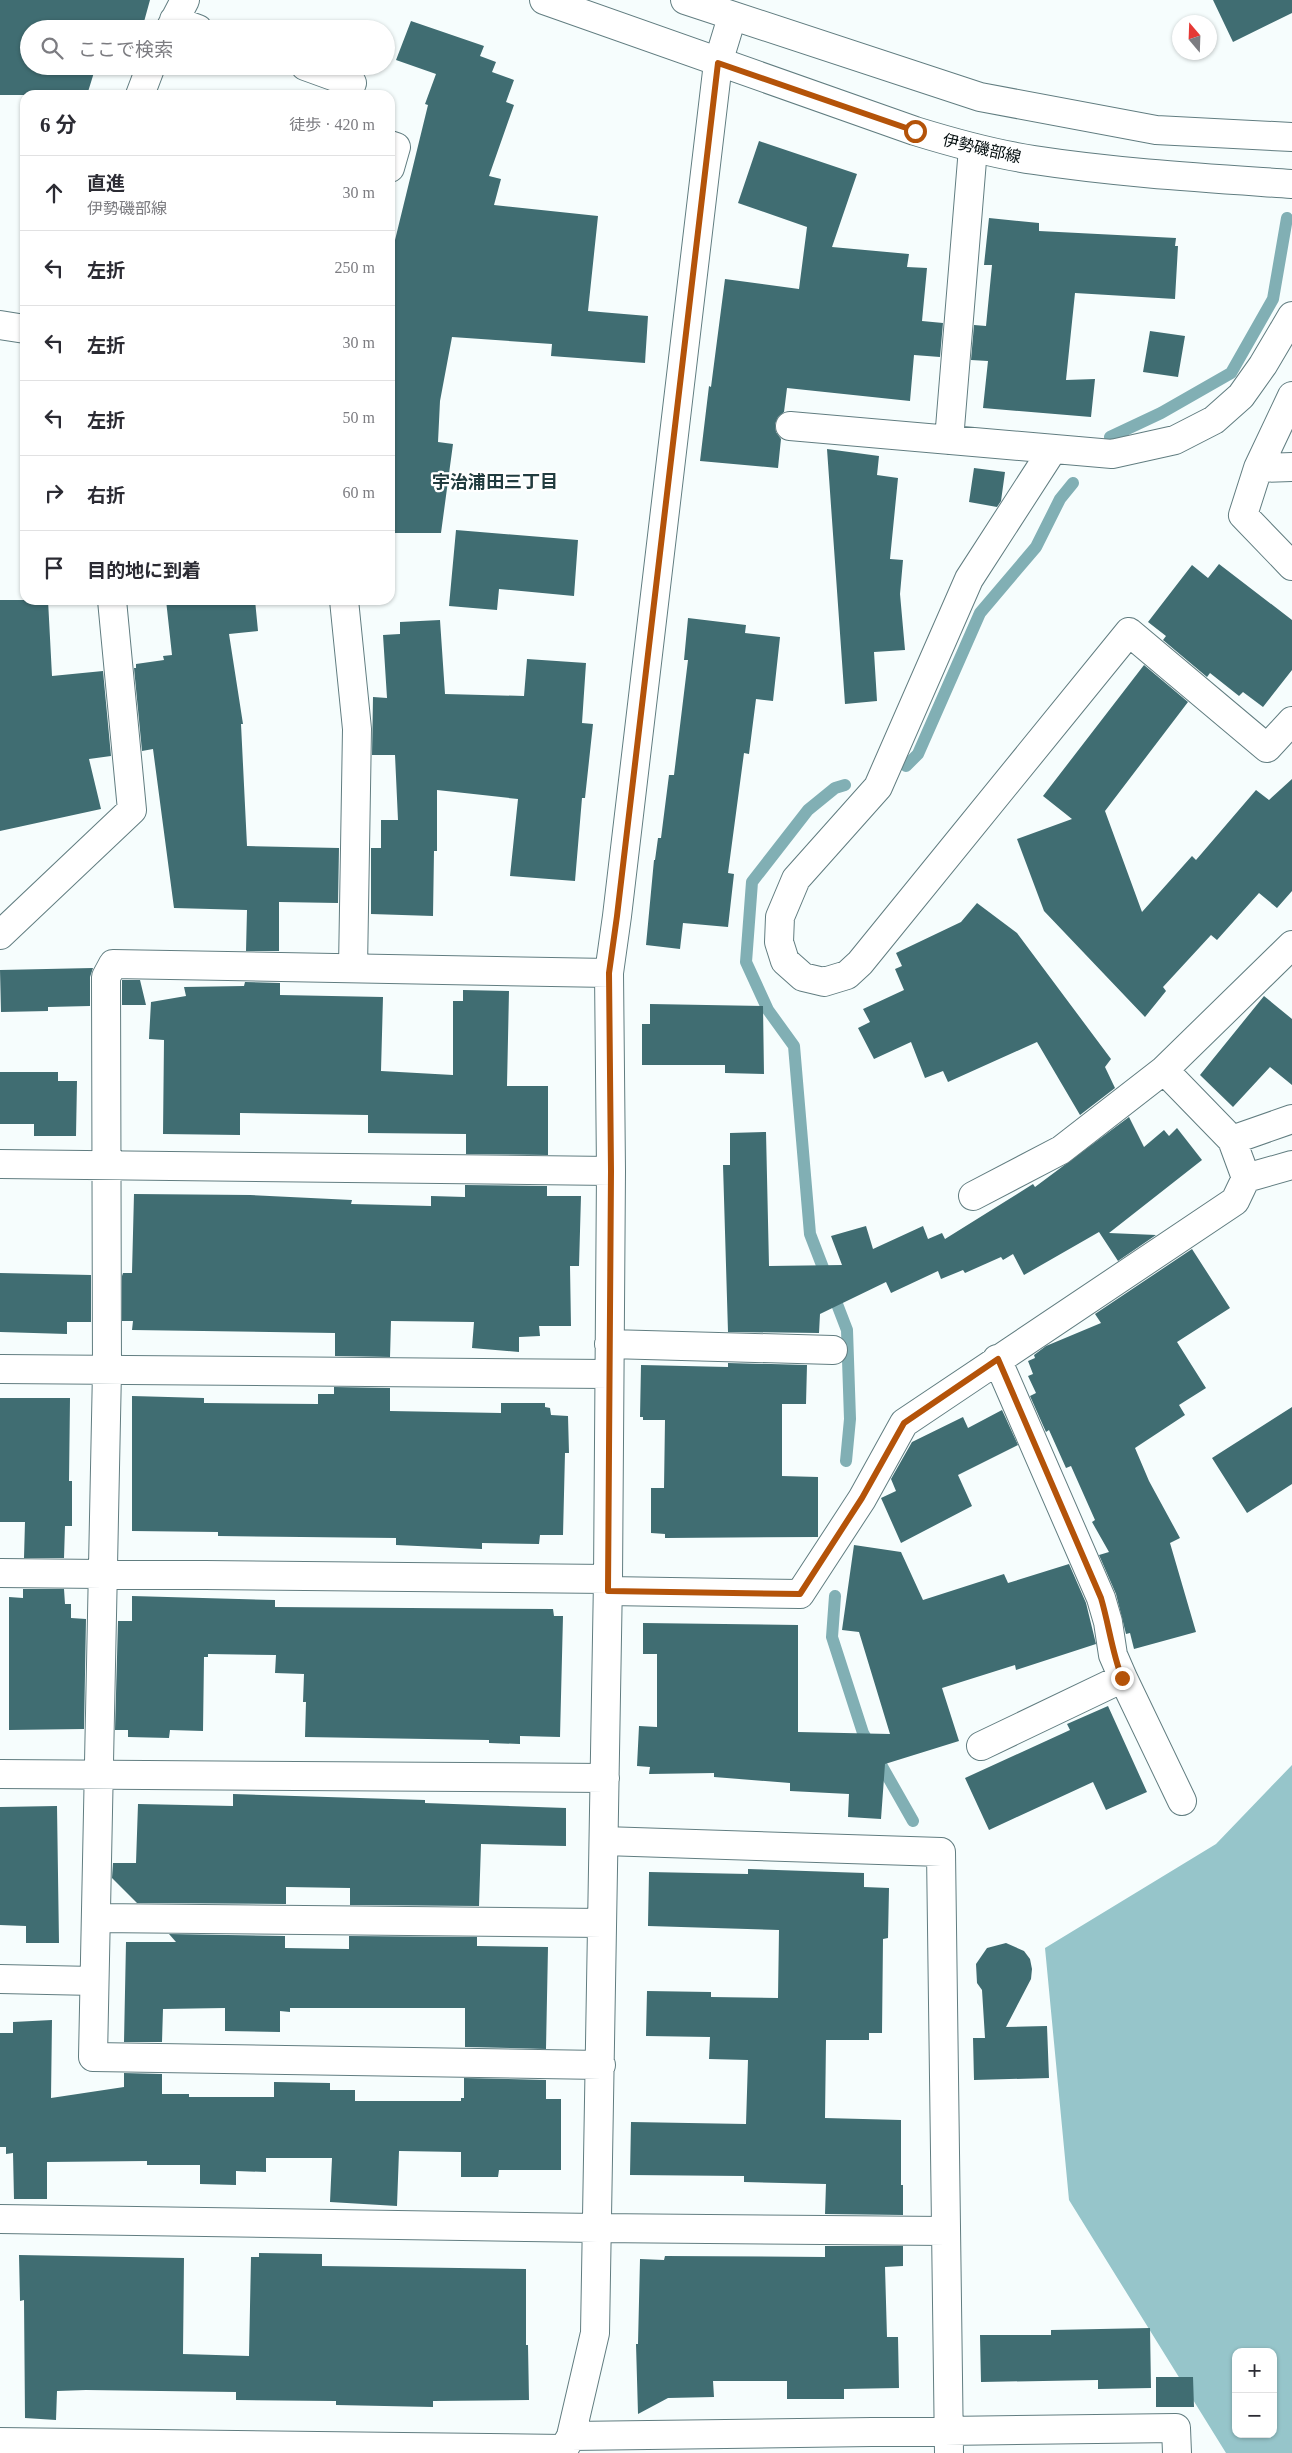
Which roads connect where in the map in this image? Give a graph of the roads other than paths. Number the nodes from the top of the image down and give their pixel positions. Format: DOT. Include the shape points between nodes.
graph roads {
  1 [pos="544,0"];
  2 [pos="685,0"];
  3 [pos="732,17"];
  4 [pos="718,63"];
  5 [pos="148,75"];
  6 [pos="330,75"];
  7 [pos="142,90"];
  8 [pos="349,90"];
  9 [pos="1292,137"];
  10 [pos="973,148"];
  11 [pos="1292,184"];
  12 [pos="1292,316"];
  13 [pos="0,324"];
  14 [pos="20,328"];
  15 [pos="1292,396"];
  16 [pos="790,426"];
  17 [pos="949,440"];
  18 [pos="1053,449"];
  19 [pos="1292,467"];
  20 [pos="1258,468"];
  21 [pos="1292,566"];
  22 [pos="112,605"];
  23 [pos="345,605"];
  24 [pos="1292,721"];
  25 [pos="0,934"];
  26 [pos="1292,945"];
  27 [pos="353,968"];
  28 [pos="609,973"];
  29 [pos="1164,1070"];
  30 [pos="1292,1119"];
  31 [pos="1232,1140"];
  32 [pos="0,1164"];
  33 [pos="106,1165"];
  34 [pos="1292,1165"];
  35 [pos="611,1171"];
  36 [pos="1246,1178"];
  37 [pos="973,1196"];
  38 [pos="610,1344"];
  39 [pos="832,1350"];
  40 [pos="998,1359"];
  41 [pos="0,1369"];
  42 [pos="106,1370"];
  43 [pos="609,1374"];
  44 [pos="0,1573"];
  45 [pos="102,1574"];
  46 [pos="608,1585"];
  47 [pos="1122,1678"];
  48 [pos="981,1746"];
  49 [pos="0,1774"];
  50 [pos="100,1775"];
  51 [pos="605,1778"];
  52 [pos="1182,1801"];
  53 [pos="604,1841"];
  54 [pos="96,1918"];
  55 [pos="602,1923"];
  56 [pos="0,1979"];
  57 [pos="94,1981"];
  58 [pos="601,2065"];
  59 [pos="0,2219"];
  60 [pos="597,2228"];
  61 [pos="946,2231"];
  62 [pos="0,2442"];
  63 [pos="949,2443"];
  64 [pos="566,2446"];
  65 [pos="1177,2453"];
  1 -- 4 [label="street, 伊勢磯部線"];
  2 -- 3 [label="street"];
  3 -- 4 [label="street"];
  3 -- 9 [label="street" via="980,97 1156,130"];
  4 -- 10 [label="street, 伊勢磯部線"];
  4 -- 28 [label="street"];
  5 -- 7 [label="street"];
  6 -- 8 [label="street" via="352,83"];
  10 -- 11 [label="street, 伊勢磯部線" via="1032,160 1136,172"];
  10 -- 17 [label="street"];
  12 -- 18 [label="street" via="1241,396 1214,420 1175,440 1112,454"];
  13 -- 14 [label="street"];
  15 -- 20 [label="street"];
  16 -- 17 [label="street"];
  17 -- 18 [label="street"];
  18 -- 24 [label="street" via="969,579 878,787 796,879 780,917 779,942 785,961 803,977 824,982 847,974 860,963 1130,632 1268,748"];
  19 -- 20 [label="street"];
  20 -- 21 [label="street" via="1243,516"];
  22 -- 25 [label="street" via="132,810"];
  23 -- 27 [label="street" via="357,729"];
  26 -- 29 [label="street"];
  27 -- 28 [label="street"];
  27 -- 33 [label="street" via="114,964 106,977"];
  28 -- 35 [label="street"];
  29 -- 31 [label="street"];
  29 -- 37 [label="street" via="1061,1150"];
  30 -- 31 [label="street"];
  31 -- 36 [label="street"];
  32 -- 33 [label="street"];
  33 -- 35 [label="street"];
  33 -- 42 [label="street"];
  34 -- 36 [label="street"];
  35 -- 38 [label="street"];
  36 -- 40 [label="street" via="1235,1201"];
  38 -- 39 [label="street"];
  38 -- 43 [label="street"];
  40 -- 46 [label="street" via="904,1423 862,1498 800,1594"];
  40 -- 47 [label="street" via="1101,1598 1113,1655"];
  41 -- 42 [label="street"];
  42 -- 43 [label="street"];
  42 -- 45 [label="street"];
  43 -- 46 [label="street"];
  44 -- 45 [label="street"];
  45 -- 46 [label="street"];
  45 -- 50 [label="street"];
  46 -- 51 [label="street"];
  47 -- 48 [label="street"];
  47 -- 52 [label="street"];
  49 -- 50 [label="street"];
  50 -- 51 [label="street"];
  50 -- 54 [label="street"];
  51 -- 53 [label="street"];
  53 -- 55 [label="street"];
  53 -- 61 [label="street" via="941,1852"];
  54 -- 55 [label="street"];
  54 -- 57 [label="street"];
  55 -- 58 [label="street"];
  56 -- 57 [label="street"];
  57 -- 58 [label="street" via="93,2057"];
  58 -- 60 [label="street"];
  59 -- 60 [label="street"];
  60 -- 61 [label="street"];
  60 -- 64 [label="street" via="595,2333"];
  61 -- 63 [label="street"];
  62 -- 64 [label="street"];
  63 -- 64 [label="street"];
  63 -- 65 [label="street" via="1176,2428"];
}
